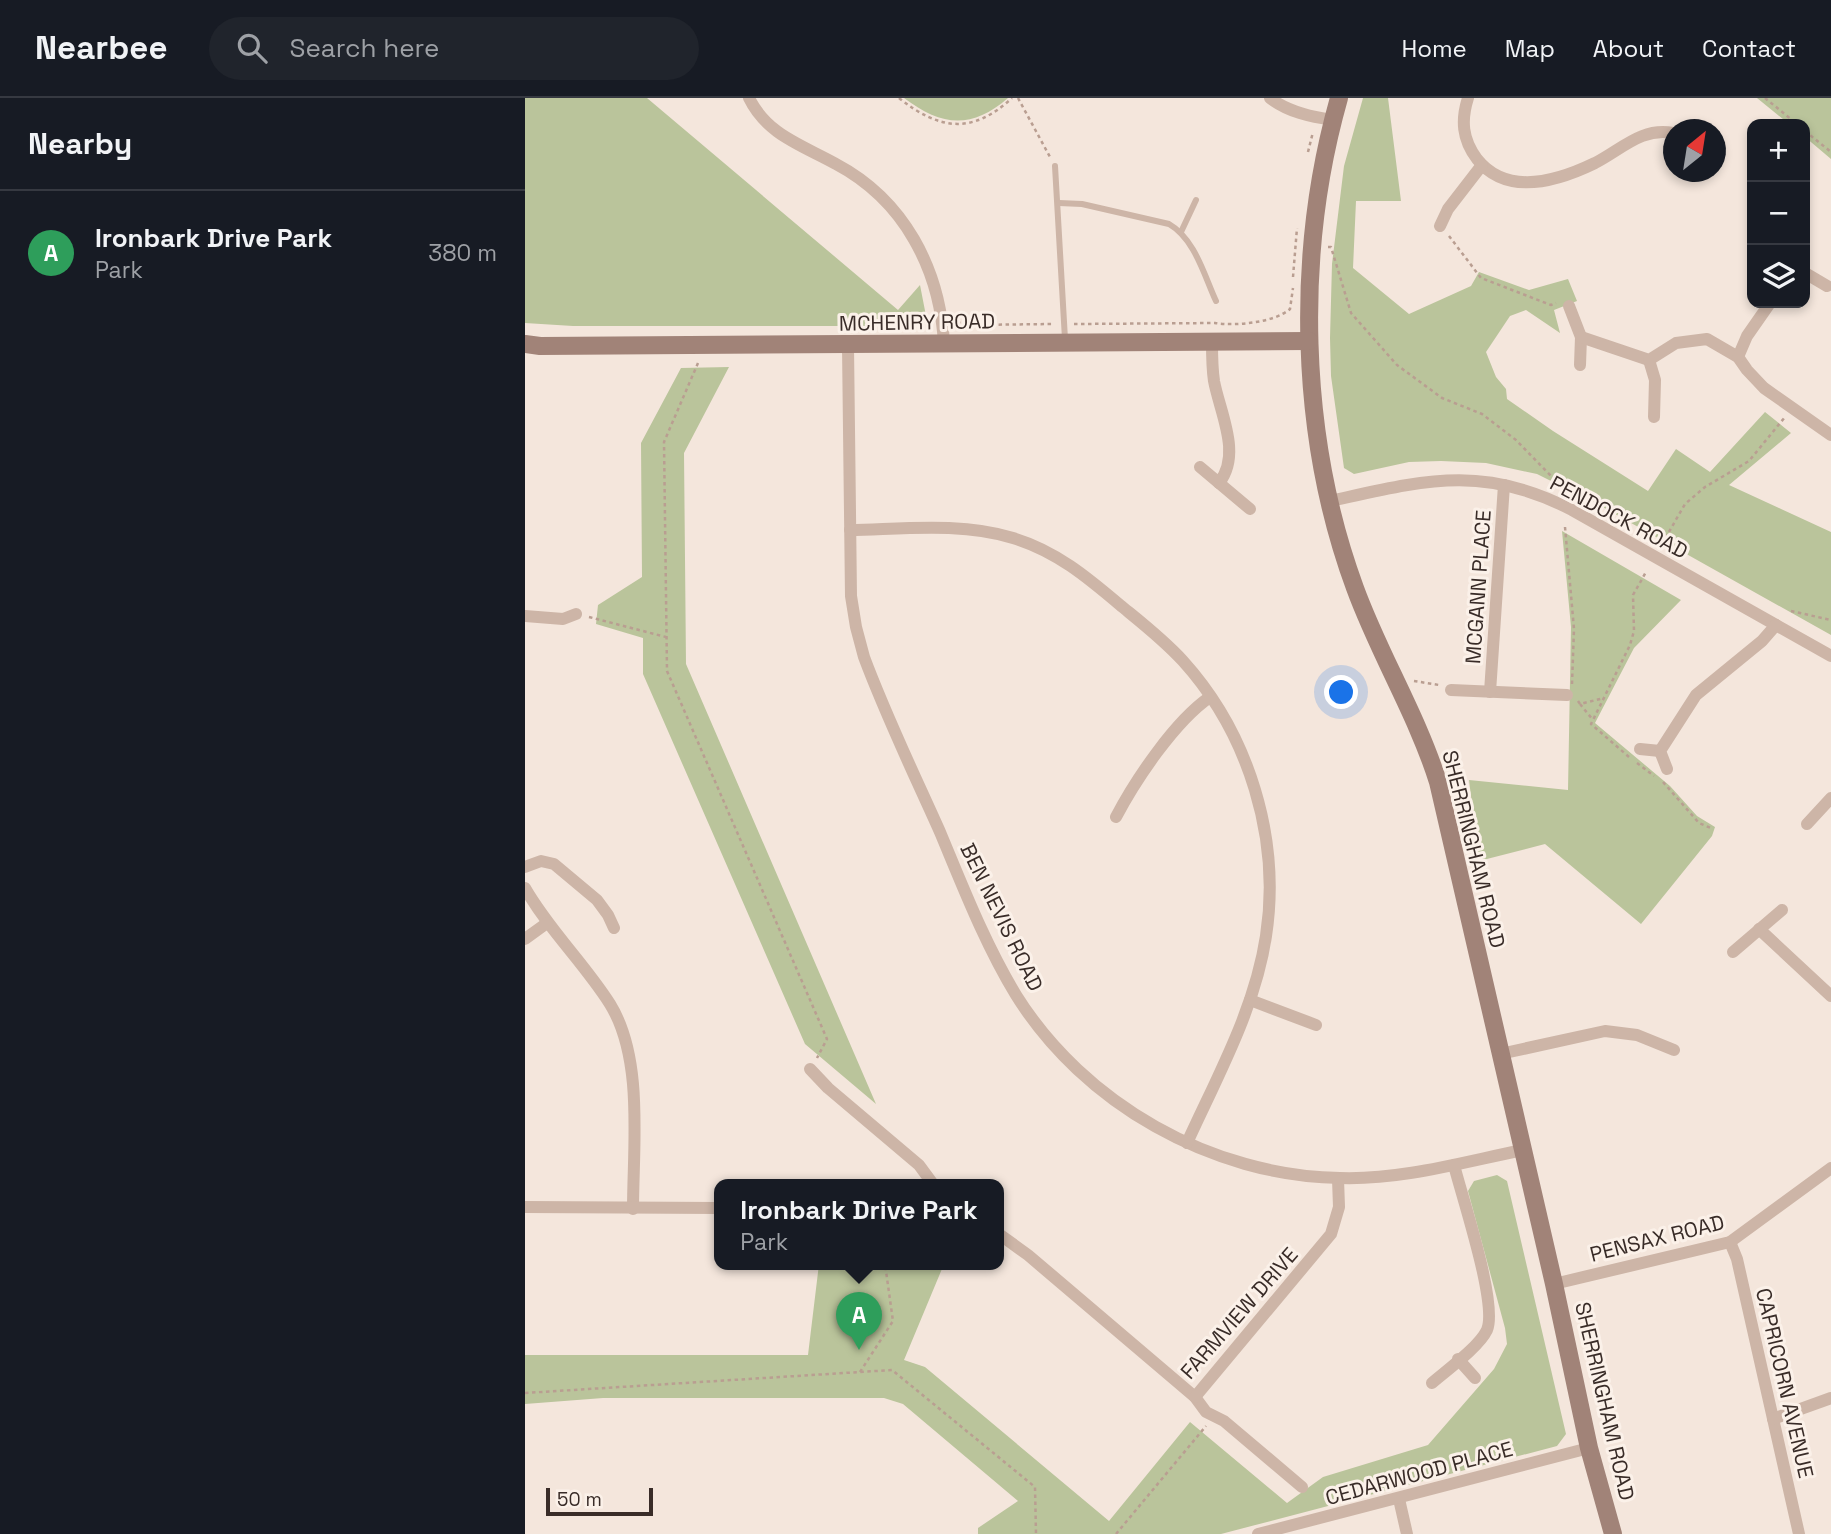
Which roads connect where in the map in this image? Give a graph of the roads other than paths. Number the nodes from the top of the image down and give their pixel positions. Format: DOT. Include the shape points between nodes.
graph roads {
  1 [pos="748,98"];
  2 [pos="1270,98"];
  3 [pos="1339,98"];
  4 [pos="1468,98"];
  5 [pos="1333,120"];
  6 [pos="1663,131"];
  7 [pos="1482,165"];
  8 [pos="1055,166"];
  9 [pos="1196,200"];
  10 [pos="1059,204"];
  11 [pos="1440,226"];
  12 [pos="1181,232"];
  13 [pos="1810,276"];
  14 [pos="1827,286"];
  15 [pos="1216,302"];
  16 [pos="1569,306"];
  17 [pos="1767,308"];
  18 [pos="1581,337"];
  19 [pos="1309,341"];
  20 [pos="1212,342"];
  21 [pos="1066,343"];
  22 [pos="525,344"];
  23 [pos="944,344"];
  24 [pos="848,346"];
  25 [pos="1738,357"];
  26 [pos="1649,360"];
  27 [pos="1580,365"];
  28 [pos="1654,417"];
  29 [pos="1831,435"];
  30 [pos="1200,467"];
  31 [pos="1219,483"];
  32 [pos="1504,485"];
  33 [pos="1330,501"];
  34 [pos="1250,509"];
  35 [pos="850,530"];
  36 [pos="576,614"];
  37 [pos="525,616"];
  38 [pos="1776,625"];
  39 [pos="1831,656"];
  40 [pos="1451,690"];
  41 [pos="1490,692"];
  42 [pos="1569,695"];
  43 [pos="1210,697"];
  44 [pos="1640,749"];
  45 [pos="1660,751"];
  46 [pos="1667,769"];
  47 [pos="1831,798"];
  48 [pos="1116,817"];
  49 [pos="1807,824"];
  50 [pos="525,867"];
  51 [pos="525,888"];
  52 [pos="1782,910"];
  53 [pos="547,923"];
  54 [pos="614,928"];
  55 [pos="1759,929"];
  56 [pos="525,939"];
  57 [pos="1733,951"];
  58 [pos="1831,996"];
  59 [pos="1250,1000"];
  60 [pos="1316,1025"];
  61 [pos="1674,1050"];
  62 [pos="1500,1054"];
  63 [pos="810,1069"];
  64 [pos="1187,1143"];
  65 [pos="1523,1150"];
  66 [pos="1454,1165"];
  67 [pos="1831,1168"];
  68 [pos="1338,1178"];
  69 [pos="929,1179"];
  70 [pos="525,1207"];
  71 [pos="714,1208"];
  72 [pos="633,1209"];
  73 [pos="1004,1237"];
  74 [pos="1730,1242"];
  75 [pos="1554,1283"];
  76 [pos="1458,1359"];
  77 [pos="1475,1378"];
  78 [pos="1432,1383"];
  79 [pos="1195,1397"];
  80 [pos="1831,1398"];
  81 [pos="1773,1419"];
  82 [pos="1589,1448"];
  83 [pos="1302,1487"];
  84 [pos="1399,1499"];
  85 [pos="1258,1534"];
  86 [pos="1407,1534"];
  87 [pos="1613,1534"];
  88 [pos="1799,1534"];
  1 -- 23 [label="street" via="769,127 860,178 898,215 929,268 941,305"];
  2 -- 5 [label="street" via="1289,110"];
  3 -- 5 [label="street, SHERRINGHAM ROAD"];
  4 -- 7 [label="street" via="1463,114 1465,135"];
  5 -- 19 [label="street, SHERRINGHAM ROAD" via="1313,245"];
  6 -- 7 [label="street" via="1644,134 1594,163 1535,183 1505,179"];
  7 -- 11 [label="street"];
  8 -- 10 [label="lane"];
  9 -- 12 [label="lane"];
  10 -- 12 [label="lane" via="1082,204 1169,223"];
  10 -- 21 [label="lane"];
  12 -- 15 [label="lane"];
  13 -- 14 [label="street"];
  16 -- 18 [label="street"];
  17 -- 25 [label="street"];
  18 -- 26 [label="street"];
  18 -- 27 [label="street"];
  19 -- 20 [label="street, MCHENRY ROAD"];
  19 -- 33 [label="street, SHERRINGHAM ROAD"];
  20 -- 21 [label="street, MCHENRY ROAD"];
  20 -- 31 [label="street" via="1214,383 1228,444 1227,468"];
  21 -- 23 [label="street, MCHENRY ROAD"];
  22 -- 24 [label="street, MCHENRY ROAD"];
  23 -- 24 [label="street, MCHENRY ROAD"];
  24 -- 35 [label="street, BEN NEVIS ROAD"];
  25 -- 26 [label="street" via="1707,339 1675,343"];
  25 -- 29 [label="street" via="1764,388"];
  26 -- 28 [label="street" via="1655,380"];
  30 -- 31 [label="street"];
  31 -- 34 [label="street"];
  32 -- 33 [label="street, PENDOCK ROAD" via="1430,480"];
  32 -- 38 [label="street, PENDOCK ROAD" via="1560,504"];
  32 -- 41 [label="street, MCGANN PLACE"];
  33 -- 62 [label="street, SHERRINGHAM ROAD" via="1353,584 1438,782"];
  35 -- 43 [label="street" via="969,530 1011,537 1046,551 1083,574 1155,634"];
  35 -- 64 [label="street, BEN NEVIS ROAD" via="851,596 864,657 1004,975 1039,1027 1088,1080"];
  36 -- 37 [label="street" via="563,619"];
  38 -- 39 [label="street, PENDOCK ROAD"];
  38 -- 45 [label="street" via="1696,695"];
  40 -- 41 [label="street, MCGANN PLACE"];
  41 -- 42 [label="street, MCGANN PLACE"];
  43 -- 48 [label="street" via="1192,710 1138,777"];
  43 -- 59 [label="street" via="1249,772 1267,848 1270,894 1266,936"];
  44 -- 45 [label="street"];
  45 -- 46 [label="street"];
  47 -- 49 [label="street"];
  50 -- 54 [label="street" via="541,861 554,864 597,900"];
  51 -- 53 [label="street"];
  52 -- 55 [label="street"];
  53 -- 56 [label="street"];
  53 -- 72 [label="street" via="609,1003 625,1036 633,1082"];
  55 -- 57 [label="street"];
  55 -- 58 [label="street"];
  59 -- 60 [label="street"];
  59 -- 64 [label="street"];
  61 -- 62 [label="street" via="1637,1035 1605,1031"];
  62 -- 65 [label="street, SHERRINGHAM ROAD"];
  63 -- 69 [label="street"];
  64 -- 68 [label="street, BEN NEVIS ROAD" via="1234,1161"];
  65 -- 66 [label="street, BEN NEVIS ROAD"];
  65 -- 75 [label="street, SHERRINGHAM ROAD"];
  66 -- 68 [label="street, BEN NEVIS ROAD"];
  66 -- 76 [label="street" via="1489,1314 1484,1335"];
  67 -- 74 [label="street, PENSAX ROAD"];
  68 -- 79 [label="street, FARMVIEW DRIVE" via="1339,1207 1331,1234"];
  70 -- 72 [label="street"];
  71 -- 72 [label="street"];
  73 -- 79 [label="street, FARMVIEW DRIVE"];
  74 -- 75 [label="street, PENSAX ROAD"];
  74 -- 81 [label="street, CAPRICORN AVENUE"];
  75 -- 82 [label="street, SHERRINGHAM ROAD"];
  76 -- 77 [label="street"];
  76 -- 78 [label="street"];
  79 -- 83 [label="street" via="1203,1409 1224,1420"];
  80 -- 81 [label="street"];
  81 -- 88 [label="street, CAPRICORN AVENUE"];
  82 -- 84 [label="street, CEDARWOOD PLACE"];
  82 -- 87 [label="street, SHERRINGHAM ROAD"];
  84 -- 85 [label="street, CEDARWOOD PLACE"];
  84 -- 86 [label="street"];
}
